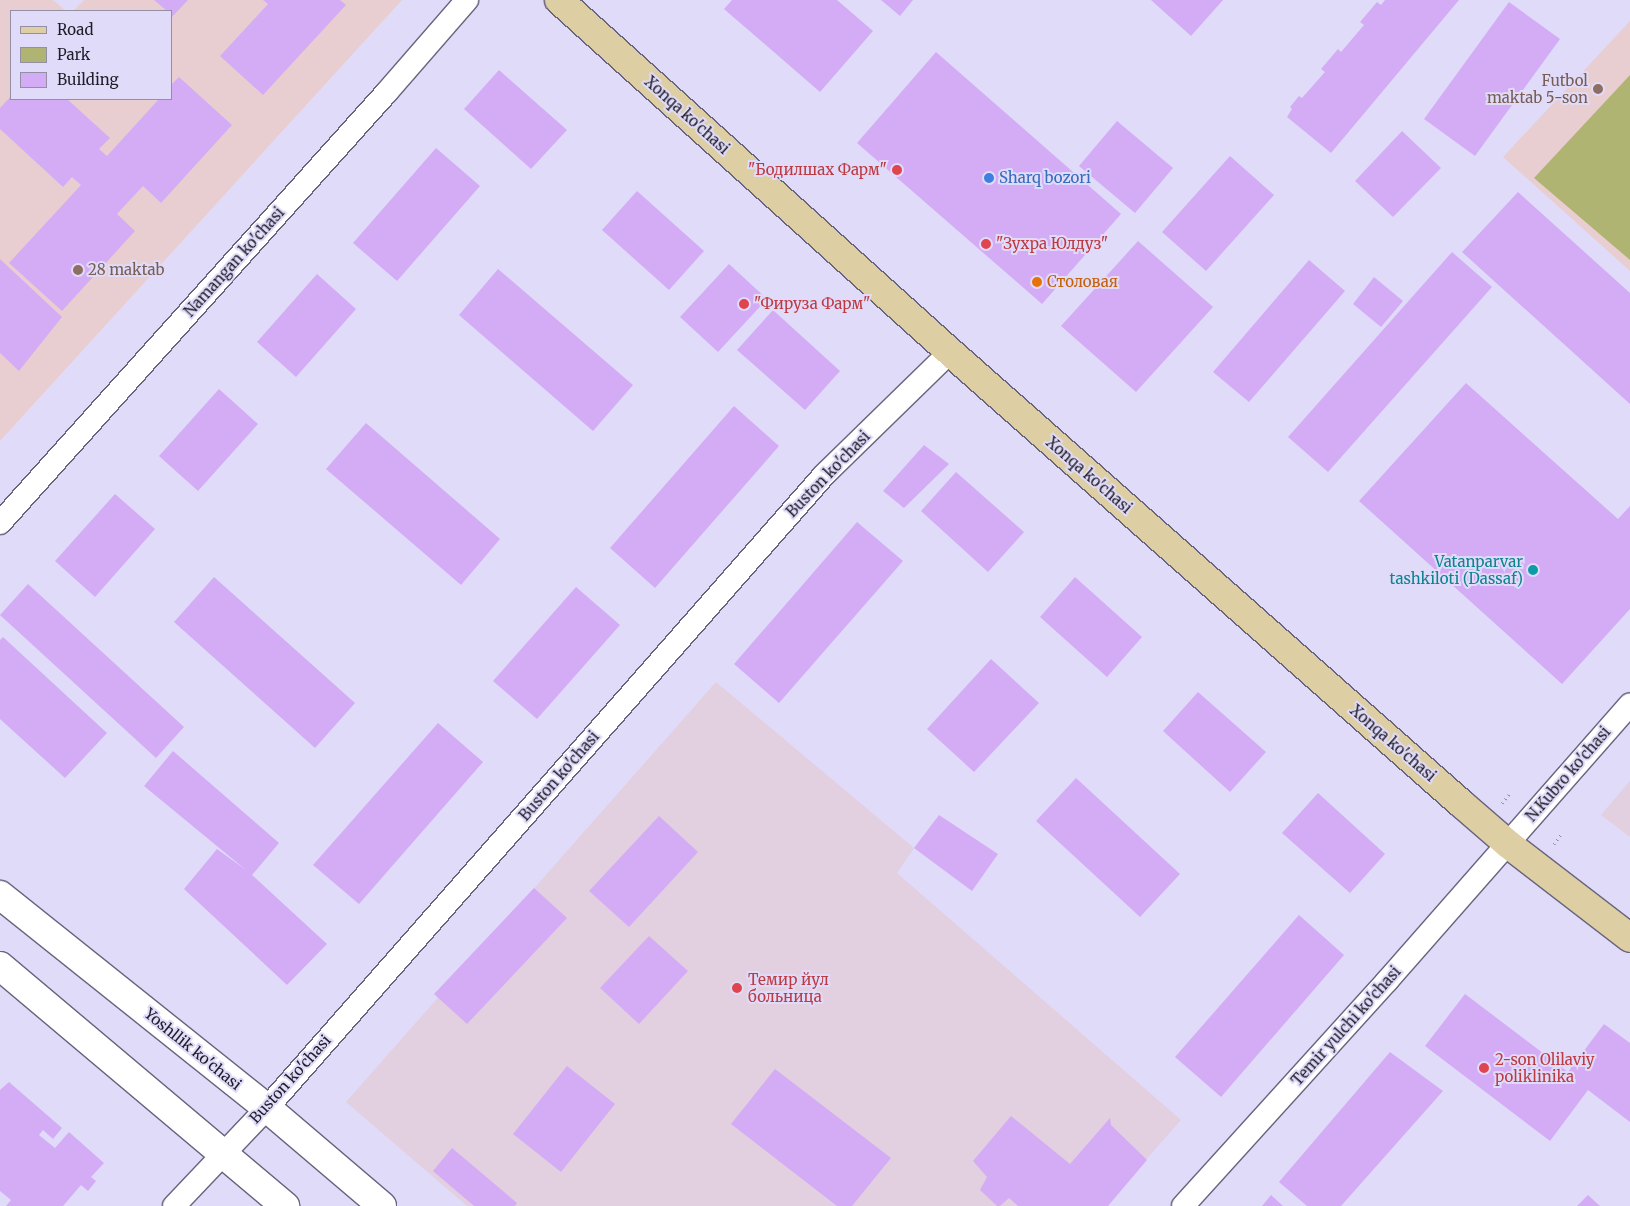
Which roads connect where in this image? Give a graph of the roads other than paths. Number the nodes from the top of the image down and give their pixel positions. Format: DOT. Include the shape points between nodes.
graph roads {
  1 [pos="467,0"];
  2 [pos="559,0"];
  3 [pos="950,352"];
  4 [pos="0,523"];
  5 [pos="1630,704"];
  6 [pos="1508,844"];
  7 [pos="0,895"];
  8 [pos="1630,938"];
  9 [pos="0,966"];
  10 [pos="267,1108"];
  11 [pos="221,1154"];
  12 [pos="174,1206"];
  13 [pos="285,1206"];
  14 [pos="382,1206"];
  15 [pos="1183,1206"];
  1 -- 4 [label="street, Namangan ko'chasi"];
  2 -- 3 [label="main road, Xonqa ko'chasi"];
  3 -- 6 [label="main road, Xonqa ko'chasi"];
  3 -- 10 [label="street, Buston ko'chasi" via="825,474"];
  5 -- 6 [label="street, N.Kubro ko'chasi"];
  6 -- 8 [label="main road, Xonqa ko'chasi"];
  6 -- 15 [label="street, Temir yulchi ko'chasi"];
  7 -- 10 [label="main road, Yoshllik ko'chasi"];
  9 -- 11 [label="main road"];
  10 -- 11 [label="street, Buston ko'chasi"];
  10 -- 14 [label="main road, Yoshllik ko'chasi"];
  11 -- 12 [label="street, Buston ko'chasi"];
  11 -- 13 [label="main road"];
}
